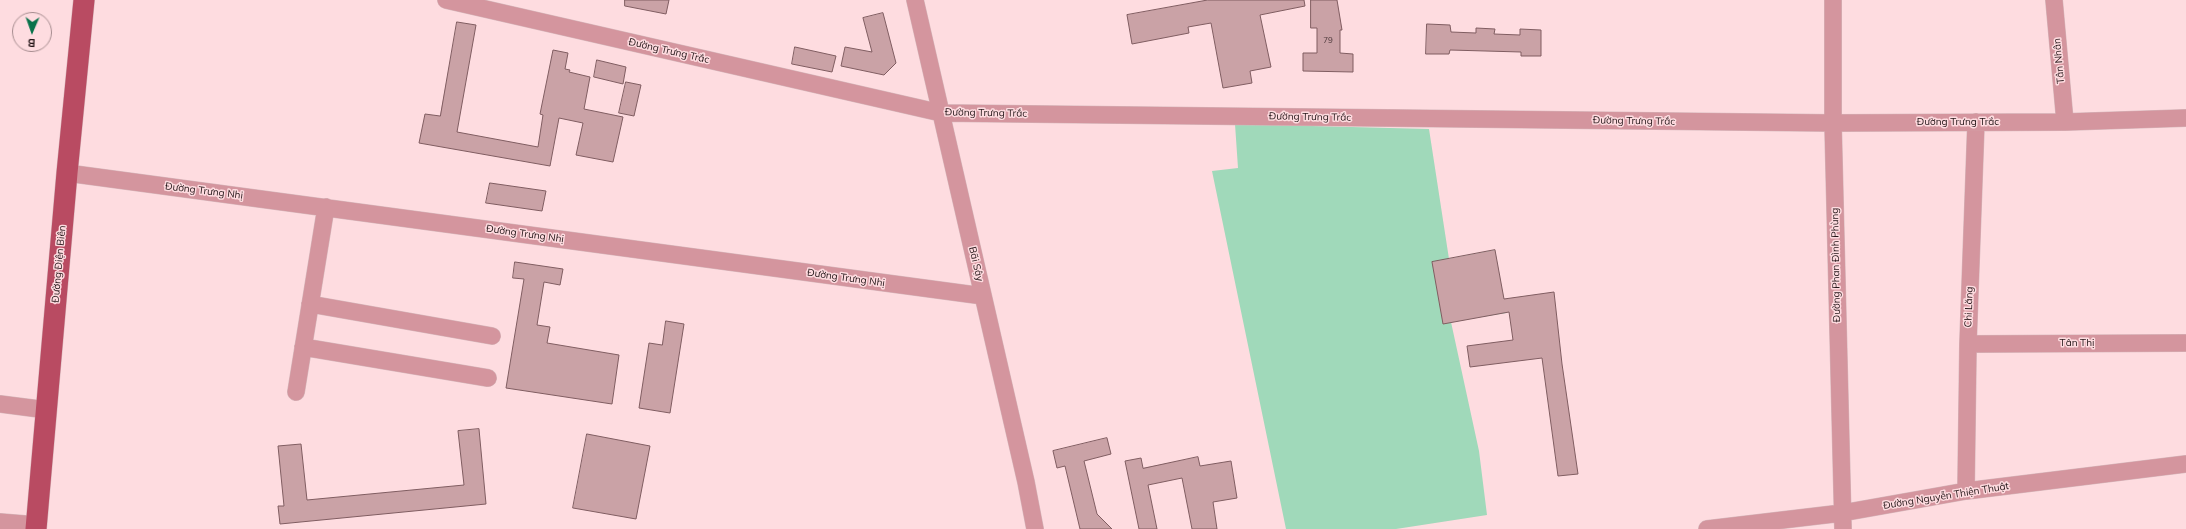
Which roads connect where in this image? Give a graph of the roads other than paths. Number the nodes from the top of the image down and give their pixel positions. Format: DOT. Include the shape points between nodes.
graph roads {
  1 [pos="84,0"];
  2 [pos="446,0"];
  3 [pos="915,0"];
  4 [pos="1833,0"];
  5 [pos="2054,0"];
  6 [pos="941,113"];
  7 [pos="2186,118"];
  8 [pos="1976,122"];
  9 [pos="2065,122"];
  10 [pos="1833,123"];
  11 [pos="67,173"];
  12 [pos="326,207"];
  13 [pos="983,296"];
  14 [pos="310,304"];
  15 [pos="492,336"];
  16 [pos="2186,343"];
  17 [pos="1968,344"];
  18 [pos="303,347"];
  19 [pos="488,378"];
  20 [pos="296,392"];
  21 [pos="0,404"];
  22 [pos="47,410"];
  23 [pos="2186,464"];
  24 [pos="1966,491"];
  25 [pos="1843,521"];
  26 [pos="0,522"];
  27 [pos="36,527"];
  28 [pos="1035,529"];
  29 [pos="1707,529"];
  1 -- 11 [label="main road, Đường Điện Biên"];
  2 -- 6 [label="street, Đường Trưng Trắc"];
  3 -- 6 [label="street, Bãi Sậy"];
  4 -- 10 [label="street, Đường Phan Đình Phùng"];
  5 -- 9 [label="street, Tân Nhân"];
  6 -- 10 [label="street, Đường Trưng Trắc"];
  6 -- 13 [label="street, Bãi Sậy"];
  7 -- 9 [label="street, Đường Trưng Trắc"];
  8 -- 9 [label="street, Đường Trưng Trắc"];
  8 -- 10 [label="street, Đường Trưng Trắc"];
  8 -- 17 [label="street, Chi Lăng"];
  10 -- 25 [label="street, Đường Phan Đình Phùng"];
  11 -- 12 [label="street, Đường Trưng Nhị"];
  11 -- 22 [label="main road, Đường Điện Biên"];
  12 -- 13 [label="street, Đường Trưng Nhị"];
  12 -- 14 [label="street"];
  13 -- 28 [label="street, Bãi Sậy"];
  14 -- 15 [label="street"];
  14 -- 18 [label="street"];
  16 -- 17 [label="street, Tân Thị"];
  17 -- 24 [label="street, Chi Lăng"];
  18 -- 19 [label="street"];
  18 -- 20 [label="street"];
  21 -- 22 [label="street"];
  22 -- 27 [label="main road, Đường Điện Biên"];
  23 -- 24 [label="street, Đường Nguyễn Thiện Thuật"];
  24 -- 25 [label="street, Đường Nguyễn Thiện Thuật"];
  25 -- 29 [label="street, Đường Nguyễn Thiện Thuật"];
  26 -- 27 [label="street"];
}
